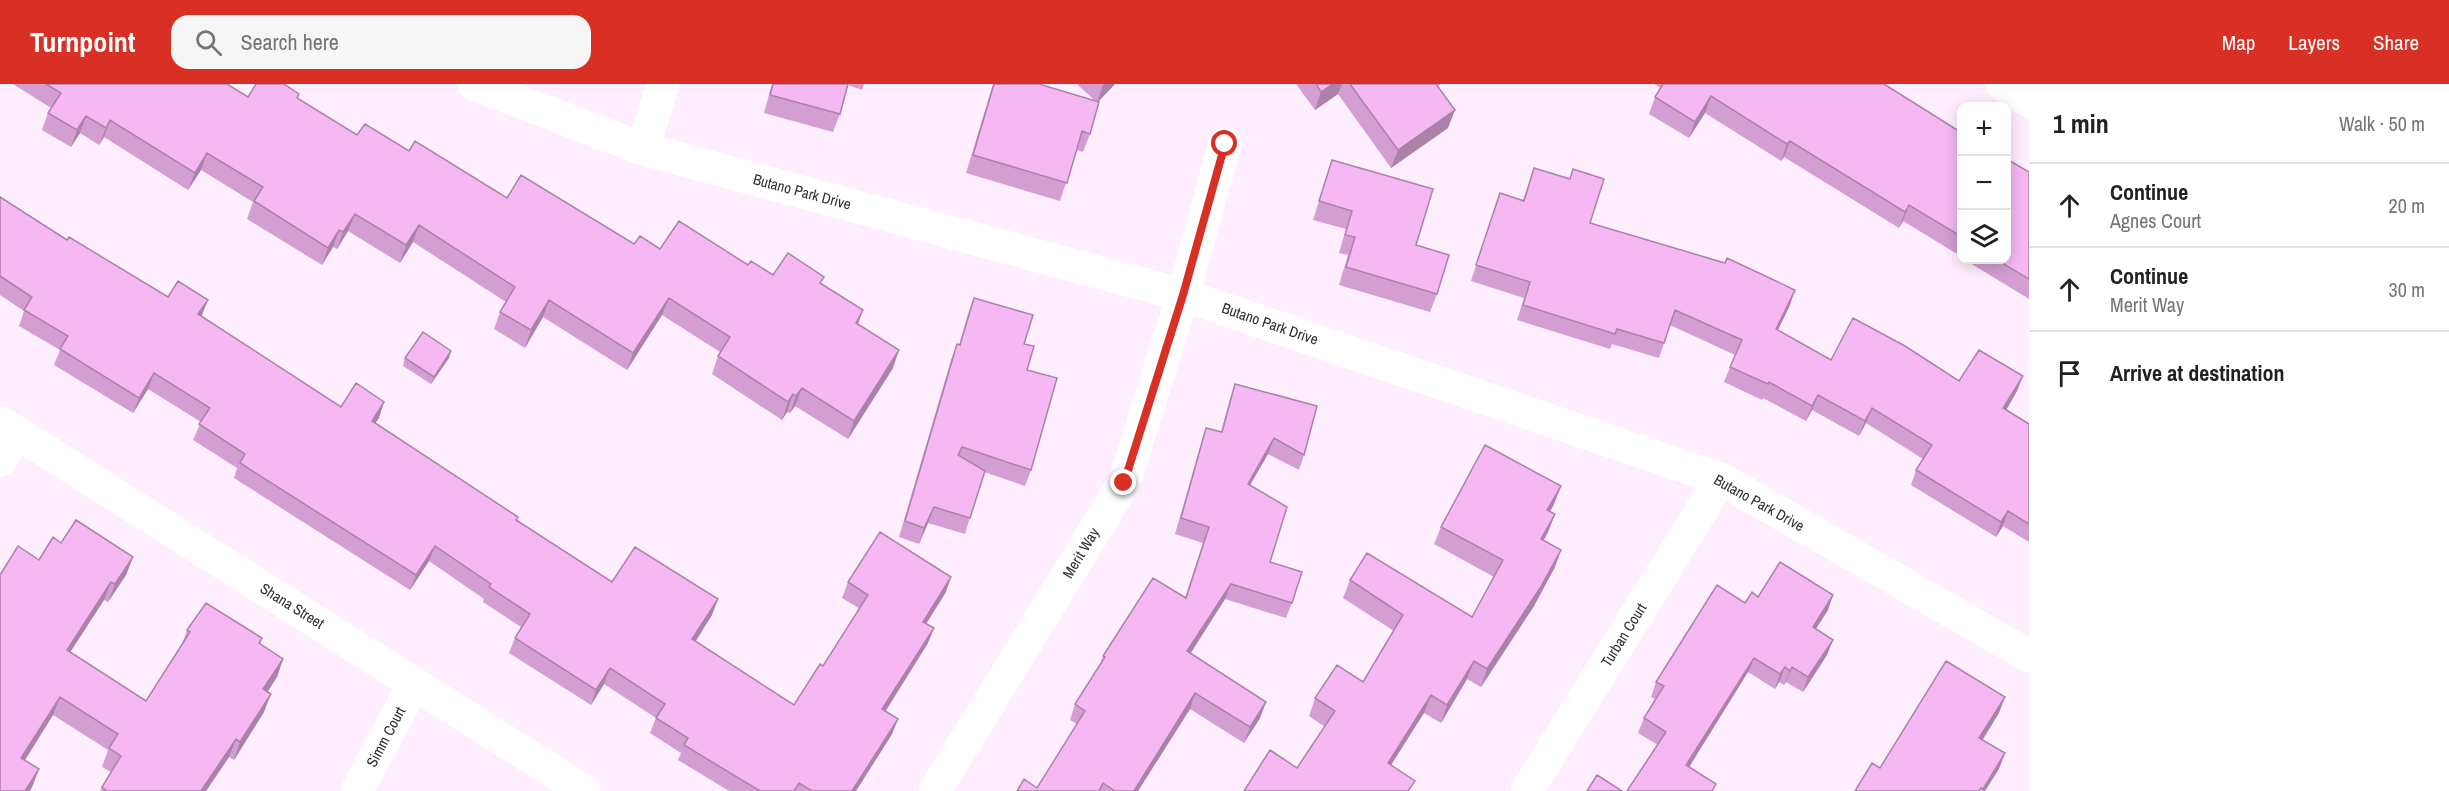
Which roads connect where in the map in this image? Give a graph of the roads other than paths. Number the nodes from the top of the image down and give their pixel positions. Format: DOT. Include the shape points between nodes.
graph roads {
  1 [pos="474,84"];
  2 [pos="663,84"];
  3 [pos="2002,84"];
  4 [pos="2029,100"];
  5 [pos="1225,144"];
  6 [pos="643,149"];
  7 [pos="1183,295"];
  8 [pos="9,428"];
  9 [pos="0,460"];
  10 [pos="1720,479"];
  11 [pos="2029,656"];
  12 [pos="414,684"];
  13 [pos="357,791"];
  14 [pos="584,791"];
  15 [pos="935,791"];
  16 [pos="1527,791"];
  1 -- 6 [label="street, Butano Park Drive"];
  2 -- 6 [label="street"];
  3 -- 4 [label="street"];
  5 -- 7 [label="street, Merit Way"];
  6 -- 7 [label="street, Butano Park Drive"];
  7 -- 10 [label="street, Butano Park Drive"];
  7 -- 15 [label="street, Merit Way" via="1124,483"];
  8 -- 9 [label="street"];
  8 -- 12 [label="street, Shana Street"];
  10 -- 11 [label="street, Butano Park Drive"];
  10 -- 16 [label="street, Turban Court"];
  12 -- 13 [label="street, Simm Court"];
  12 -- 14 [label="street, Shana Street"];
}
